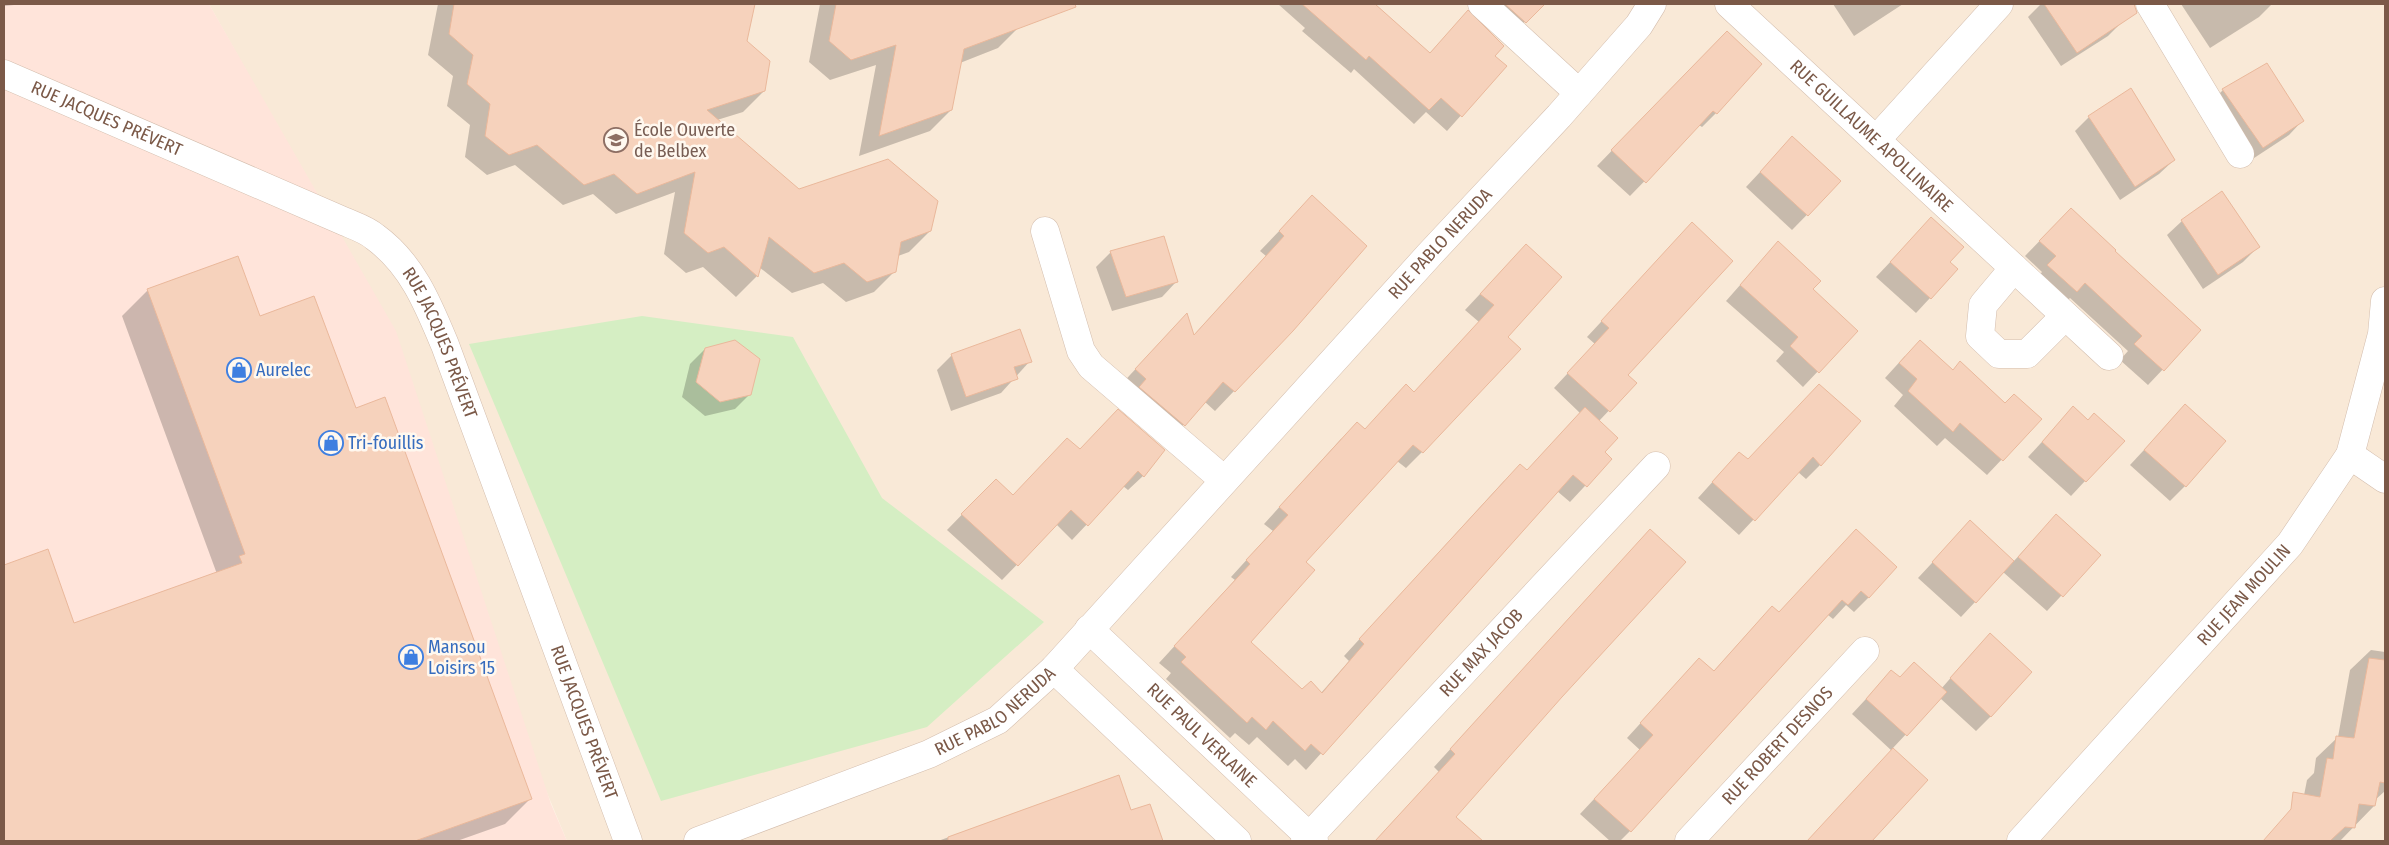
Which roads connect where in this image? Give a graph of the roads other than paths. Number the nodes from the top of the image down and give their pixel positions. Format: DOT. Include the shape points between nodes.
graph roads {
  1 [pos="1482,4"];
  2 [pos="1652,4"];
  3 [pos="1729,4"];
  4 [pos="1999,4"];
  5 [pos="2150,4"];
  6 [pos="4,74"];
  7 [pos="1579,93"];
  8 [pos="1876,140"];
  9 [pos="2240,154"];
  10 [pos="1045,231"];
  11 [pos="2014,268"];
  12 [pos="2385,301"];
  13 [pos="2065,316"];
  14 [pos="2109,356"];
  15 [pos="2350,455"];
  16 [pos="1656,466"];
  17 [pos="2385,479"];
  18 [pos="1224,480"];
  19 [pos="1089,629"];
  20 [pos="1865,651"];
  21 [pos="1054,669"];
  22 [pos="1310,840"];
  23 [pos="628,841"];
  24 [pos="698,841"];
  25 [pos="1237,841"];
  26 [pos="1689,841"];
  27 [pos="2020,841"];
  1 -- 7 [label="street"];
  2 -- 7 [label="street, RUE PABLO NERUDA" via="1639,25"];
  3 -- 8 [label="street, RUE GUILLAUME APOLLINAIRE"];
  4 -- 8 [label="street"];
  5 -- 9 [label="street"];
  6 -- 23 [label="street, RUE JACQUES PRÉVERT" via="375,236 403,263 424,294 445,345"];
  7 -- 18 [label="street, RUE PABLO NERUDA"];
  8 -- 11 [label="street, RUE GUILLAUME APOLLINAIRE"];
  10 -- 18 [label="street" via="1081,351 1091,366"];
  11 -- 13 [label="street, RUE GUILLAUME APOLLINAIRE"];
  11 -- 13 [label="street" via="1982,305 1980,336 1999,354 2027,354"];
  12 -- 15 [label="street, RUE JEAN MOULIN" via="2382,334"];
  13 -- 14 [label="street, RUE GUILLAUME APOLLINAIRE"];
  15 -- 17 [label="street"];
  15 -- 27 [label="street, RUE JEAN MOULIN" via="2290,544"];
  16 -- 22 [label="street, RUE MAX JACOB"];
  18 -- 19 [label="street, RUE PABLO NERUDA"];
  19 -- 21 [label="street, RUE PABLO NERUDA"];
  19 -- 22 [label="street, RUE PAUL VERLAINE"];
  20 -- 26 [label="street, RUE ROBERT DESNOS"];
  21 -- 24 [label="street, RUE PABLO NERUDA" via="998,720 929,754"];
  21 -- 25 [label="street"];
}
